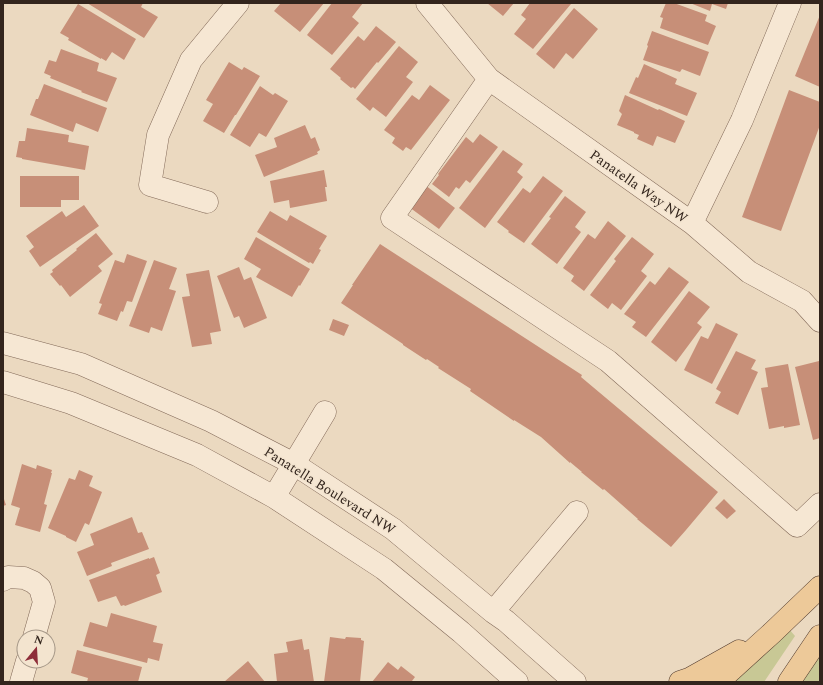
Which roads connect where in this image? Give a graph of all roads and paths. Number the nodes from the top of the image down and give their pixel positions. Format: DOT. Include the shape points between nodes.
graph roads {
  1 [pos="238,3"];
  2 [pos="427,3"];
  3 [pos="790,3"];
  4 [pos="489,79"];
  5 [pos="208,202"];
  6 [pos="692,223"];
  7 [pos="820,321"];
  8 [pos="3,343"];
  9 [pos="3,382"];
  10 [pos="325,412"];
  11 [pos="294,464"];
  12 [pos="274,497"];
  13 [pos="820,504"];
  14 [pos="577,512"];
  15 [pos="3,580"];
  16 [pos="820,587"];
  17 [pos="493,612"];
  18 [pos="36,629"];
  19 [pos="773,632"];
  20 [pos="820,636"];
  21 [pos="25,669"];
  22 [pos="21,682"];
  23 [pos="517,682"];
  24 [pos="575,682"];
  25 [pos="680,682"];
  26 [pos="718,682"];
  27 [pos="789,682"];
  1 -- 5 [label="street" via="190,60 158,135 150,185"];
  2 -- 4 [label="street, Panatella Way NW"];
  3 -- 6 [label="street, Panatella Way NW" via="742,120"];
  4 -- 6 [label="street, Panatella Way NW"];
  4 -- 13 [label="street" via="392,218 608,361 797,526"];
  6 -- 7 [label="street" via="749,272 802,300"];
  8 -- 11 [label="street, Panatella Boulevard NW" via="81,364 211,421"];
  9 -- 12 [label="street" via="71,403 197,455"];
  10 -- 11 [label="street"];
  11 -- 12 [label="street"];
  11 -- 17 [label="street, Panatella Boulevard NW" via="393,529"];
  12 -- 23 [label="street" via="384,569"];
  14 -- 17 [label="street"];
  15 -- 18 [label="street" via="8,577 24,578 40,588 44,602"];
  16 -- 19 [label="main road"];
  17 -- 24 [label="street, Panatella Boulevard NW"];
  19 -- 25 [label="main road"];
  19 -- 26 [label="main road"];
  20 -- 27 [label="main road"];
  21 -- 22 [label="street"];
}
